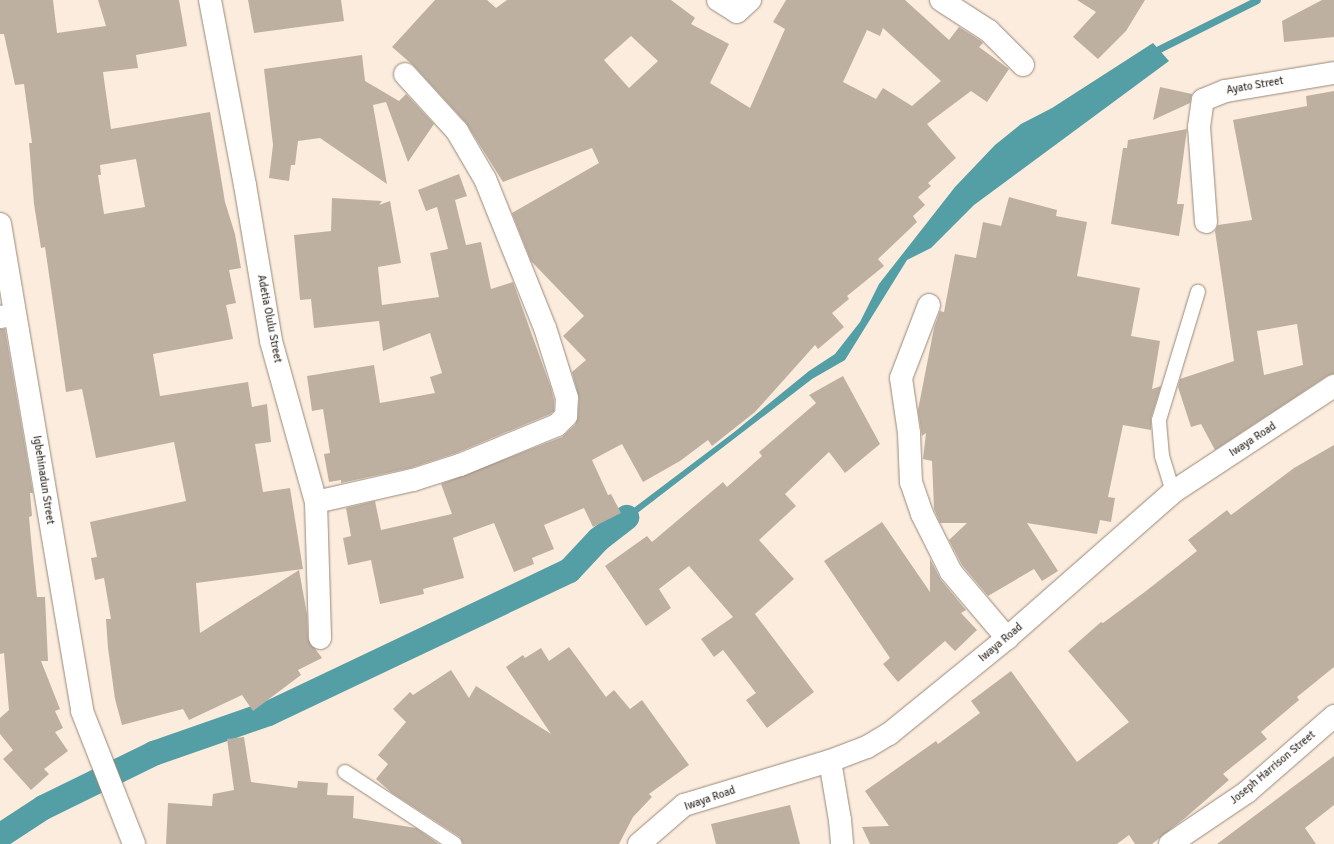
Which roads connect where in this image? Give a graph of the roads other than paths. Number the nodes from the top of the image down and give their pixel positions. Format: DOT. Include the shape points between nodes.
graph roads {
  1 [pos="210,0"];
  2 [pos="718,0"];
  3 [pos="750,0"];
  4 [pos="941,0"];
  5 [pos="1023,64"];
  6 [pos="1334,73"];
  7 [pos="405,74"];
  8 [pos="1206,222"];
  9 [pos="0,224"];
  10 [pos="1198,292"];
  11 [pos="929,305"];
  12 [pos="8,316"];
  13 [pos="1334,386"];
  14 [pos="1173,492"];
  15 [pos="316,502"];
  16 [pos="320,638"];
  17 [pos="1008,638"];
  18 [pos="1334,716"];
  19 [pos="830,761"];
  20 [pos="345,772"];
  21 [pos="134,844"];
  22 [pos="455,844"];
  23 [pos="639,844"];
  24 [pos="842,844"];
  25 [pos="1170,844"];
  1 -- 15 [label="street, Adetia Olulu Street" via="245,185 270,341"];
  2 -- 3 [label="street" via="737,12"];
  4 -- 5 [label="street" via="989,31"];
  6 -- 8 [label="street, Ayato Street" via="1225,91 1203,100 1199,127"];
  7 -- 15 [label="street" via="457,131 485,179 545,328 568,398 566,416 557,425 460,464 413,480"];
  9 -- 12 [label="street, Igbehinadun Street"];
  10 -- 14 [label="lane" via="1159,420 1162,456"];
  11 -- 17 [label="street" via="901,378 909,433 911,482 922,514 951,572"];
  12 -- 21 [label="street, Igbehinadun Street" via="81,704 90,736"];
  13 -- 14 [label="street, Iwaya Road"];
  14 -- 17 [label="street, Iwaya Road"];
  15 -- 16 [label="street, Adetia Olulu Street"];
  17 -- 19 [label="street, Iwaya Road" via="889,734 867,747"];
  18 -- 25 [label="street, Joseph Harrison Street" via="1247,792"];
  19 -- 23 [label="street, Iwaya Road" via="684,805"];
  19 -- 24 [label="street"];
  20 -- 22 [label="lane"];
}
